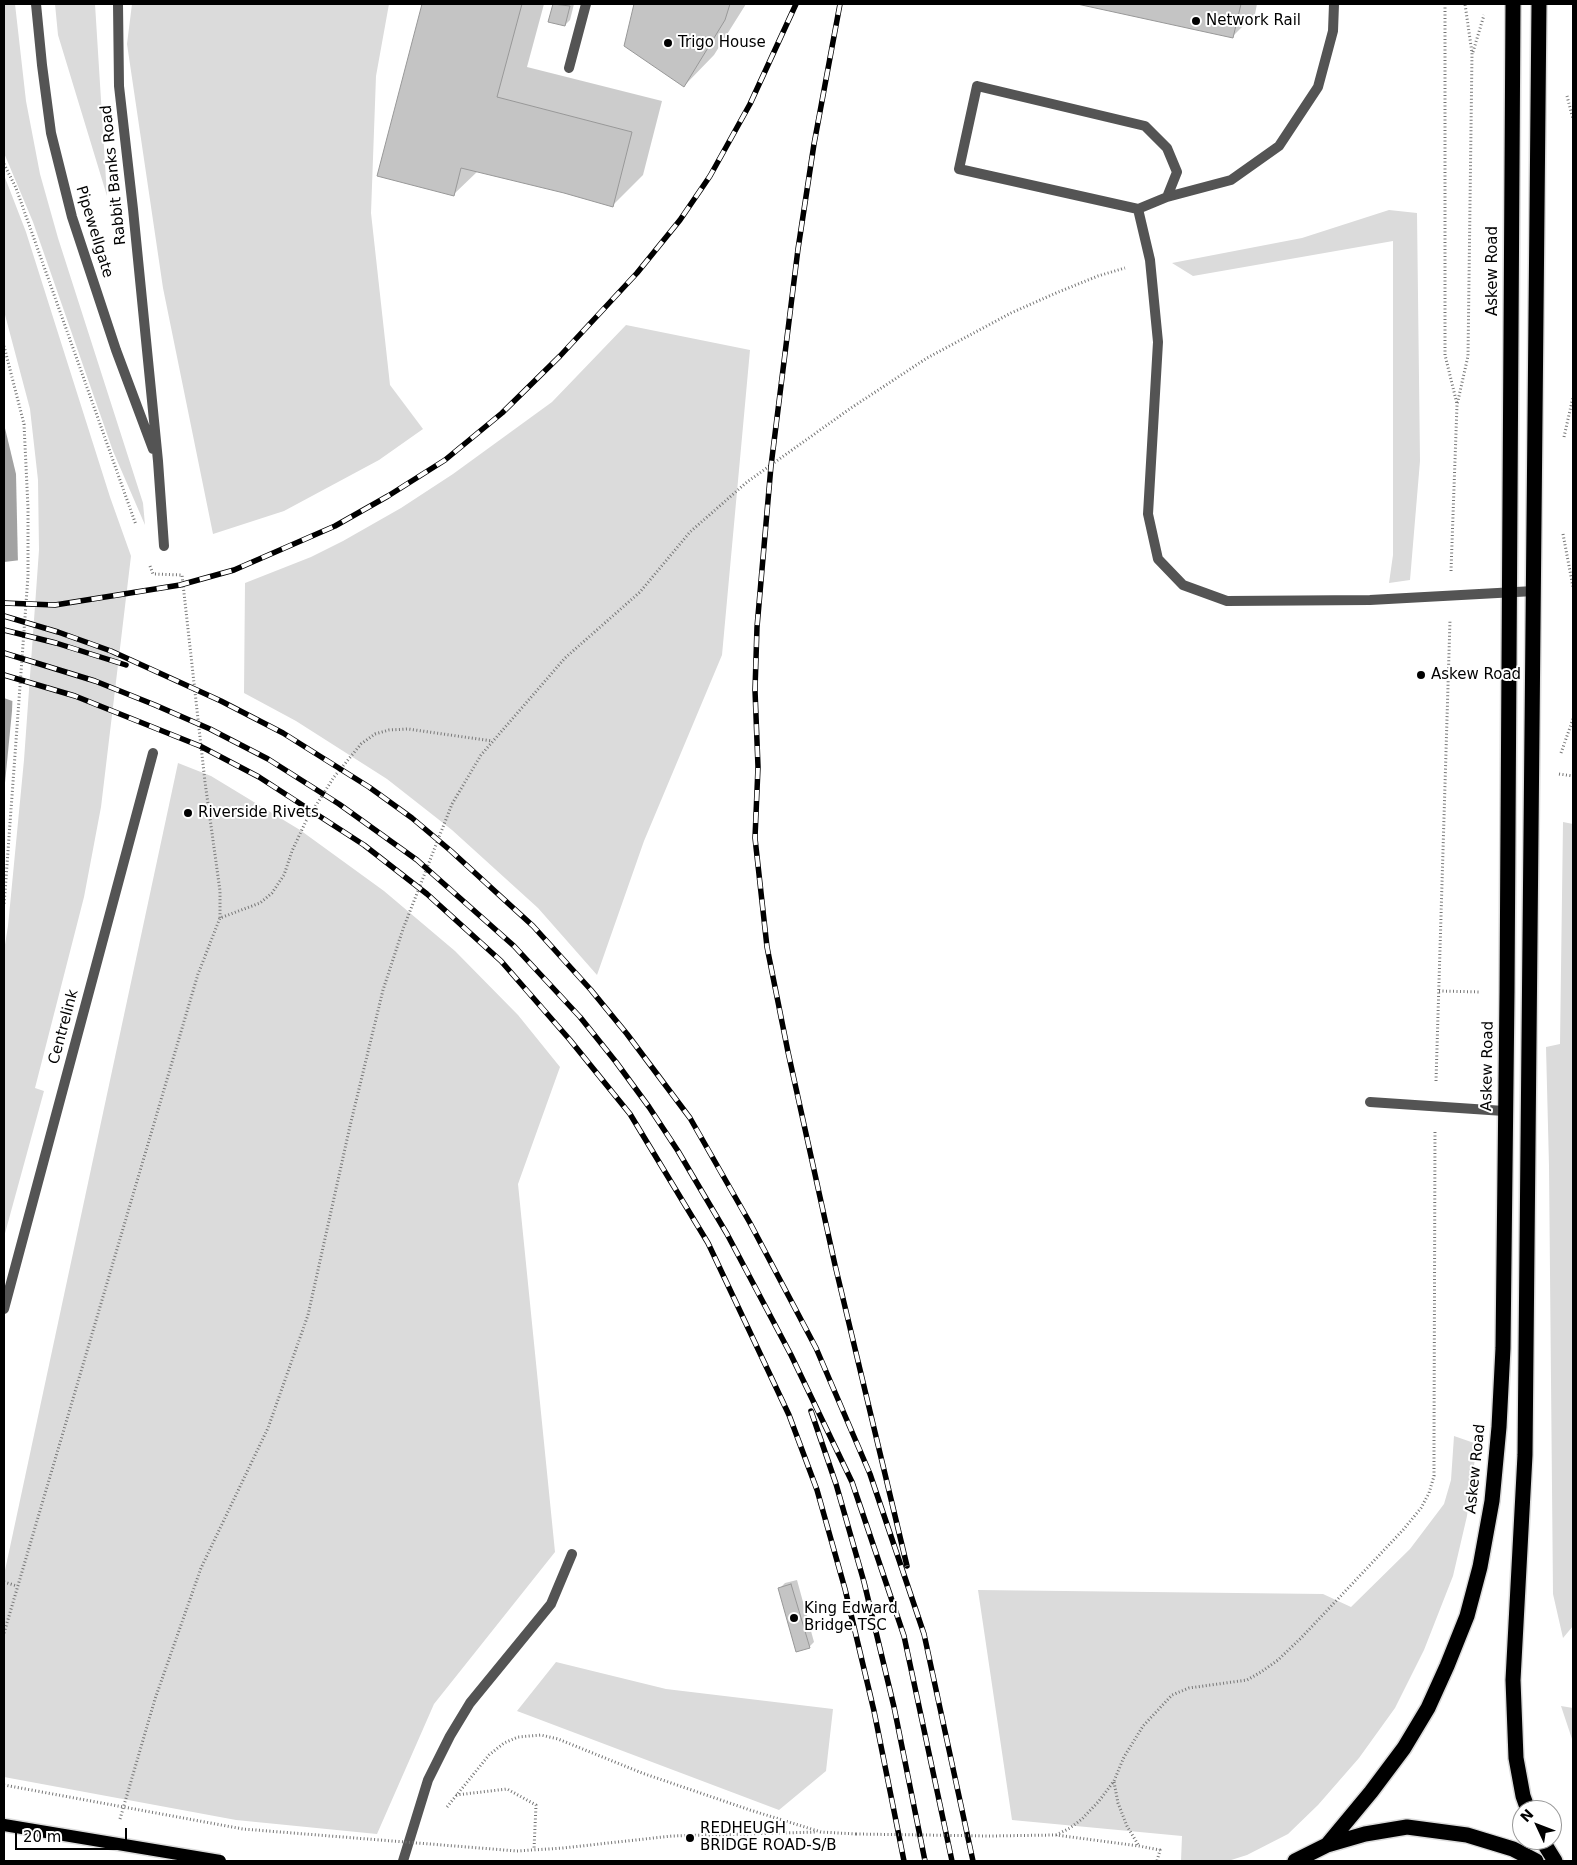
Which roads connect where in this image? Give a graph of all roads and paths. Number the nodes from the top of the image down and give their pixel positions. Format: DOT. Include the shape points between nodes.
graph roads {
  1 [pos="36,4"];
  2 [pos="118,4"];
  3 [pos="586,4"];
  4 [pos="1334,4"];
  5 [pos="1445,4"];
  6 [pos="1465,4"];
  7 [pos="1513,4"];
  8 [pos="1539,4"];
  9 [pos="1487,6"];
  10 [pos="1472,53"];
  11 [pos="569,68"];
  12 [pos="4,164"];
  13 [pos="1167,197"];
  14 [pos="1138,208"];
  15 [pos="1150,260"];
  16 [pos="4,346"];
  17 [pos="1457,405"];
  18 [pos="158,461"];
  19 [pos="136,528"];
  20 [pos="164,546"];
  21 [pos="150,565"];
  22 [pos="1534,591"];
  23 [pos="1509,593"];
  24 [pos="1451,596"];
  25 [pos="1573,719"];
  26 [pos="492,741"];
  27 [pos="152,753"];
  28 [pos="1560,756"];
  29 [pos="1554,774"];
  30 [pos="1573,776"];
  31 [pos="4,906"];
  32 [pos="220,918"];
  33 [pos="1370,1102"];
  34 [pos="1436,1107"];
  35 [pos="1504,1111"];
  36 [pos="4,1309"];
  37 [pos="572,1554"];
  38 [pos="4,1582"];
  39 [pos="17,1586"];
  40 [pos="4,1633"];
  41 [pos="1114,1781"];
  42 [pos="4,1785"];
  43 [pos="456,1795"];
  44 [pos="1524,1800"];
  45 [pos="446,1808"];
  46 [pos="119,1823"];
  47 [pos="4,1825"];
  48 [pos="820,1832"];
  49 [pos="1056,1835"];
  50 [pos="431,1843"];
  51 [pos="1327,1844"];
  52 [pos="1139,1846"];
  53 [pos="534,1850"];
  54 [pos="1548,1850"];
  55 [pos="429,1852"];
  56 [pos="220,1861"];
  57 [pos="403,1861"];
  58 [pos="1157,1861"];
  59 [pos="1294,1861"];
  60 [pos="1536,1861"];
  61 [pos="1555,1861"];
  1 -- 18 [label="street, Pipewellgate" via="51,132 70,207 116,350"];
  2 -- 18 [label="street, Rabbit Banks Road" via="119,86"];
  3 -- 11 [label="street"];
  4 -- 13 [label="street" via="1333,31 1318,87 1279,146 1230,180"];
  5 -- 17 [label="path" via="1445,355"];
  6 -- 10 [label="path"];
  7 -- 23 [label="highway, Askew Road"];
  8 -- 22 [label="highway"];
  9 -- 10 [label="path"];
  10 -- 17 [label="path" via="1468,356"];
  12 -- 19 [label="path" via="16,188"];
  13 -- 14 [label="street"];
  13 -- 14 [label="street" via="1177,172 1168,148 1145,126 978,86 959,169"];
  14 -- 15 [label="street"];
  15 -- 24 [label="street" via="1158,342 1148,514 1158,559 1184,585 1227,601"];
  15 -- 26 [label="path" via="1098,276 1010,313 927,358 747,482 690,532 640,592 565,658"];
  16 -- 31 [label="path" via="24,424 28,508 28,576"];
  17 -- 24 [label="path"];
  18 -- 20 [label="street"];
  21 -- 32 [label="path" via="153,574 182,575 220,891"];
  22 -- 23 [label="street"];
  22 -- 44 [label="highway" via="1525,1455 1513,1680 1516,1758"];
  23 -- 24 [label="street"];
  23 -- 35 [label="highway, Askew Road"];
  24 -- 34 [label="path"];
  25 -- 28 [label="path"];
  26 -- 32 [label="path" via="408,729 375,734 361,744 334,777 306,821 284,876 272,893 260,903"];
  26 -- 46 [label="path" via="452,804 404,929 383,990 308,1315 268,1428 201,1568 155,1700"];
  27 -- 36 [label="street, Centrelink"];
  29 -- 30 [label="path"];
  32 -- 39 [label="path" via="198,974"];
  33 -- 34 [label="street"];
  34 -- 35 [label="street"];
  34 -- 41 [label="path" via="1434,1476 1429,1493 1403,1530 1278,1660 1247,1680 1189,1688 1172,1695 1143,1726"];
  35 -- 51 [label="highway, Askew Road" via="1503,1348 1499,1427 1492,1501 1480,1568 1467,1616 1428,1708 1404,1748"];
  37 -- 57 [label="street" via="551,1604 470,1703 450,1736 428,1780"];
  38 -- 39 [label="path"];
  39 -- 40 [label="path"];
  41 -- 49 [label="path" via="1082,1819"];
  41 -- 52 [label="path" via="1118,1803"];
  42 -- 53 [label="path, bridge" via="243,1829"];
  43 -- 45 [label="path"];
  43 -- 48 [label="path" via="489,1755 504,1743 518,1737 541,1735 642,1773"];
  43 -- 53 [label="path" via="507,1789 536,1805"];
  47 -- 56 [label="main road, bridge"];
  48 -- 49 [label="path, bridge"];
  48 -- 53 [label="path" via="672,1836"];
  49 -- 52 [label="path"];
  50 -- 55 [label="path"];
  51 -- 59 [label="highway"];
  51 -- 60 [label="highway" via="1407,1827 1467,1834 1513,1849"];
  52 -- 58 [label="path" via="1160,1850"];
  54 -- 61 [label="highway"];
}
